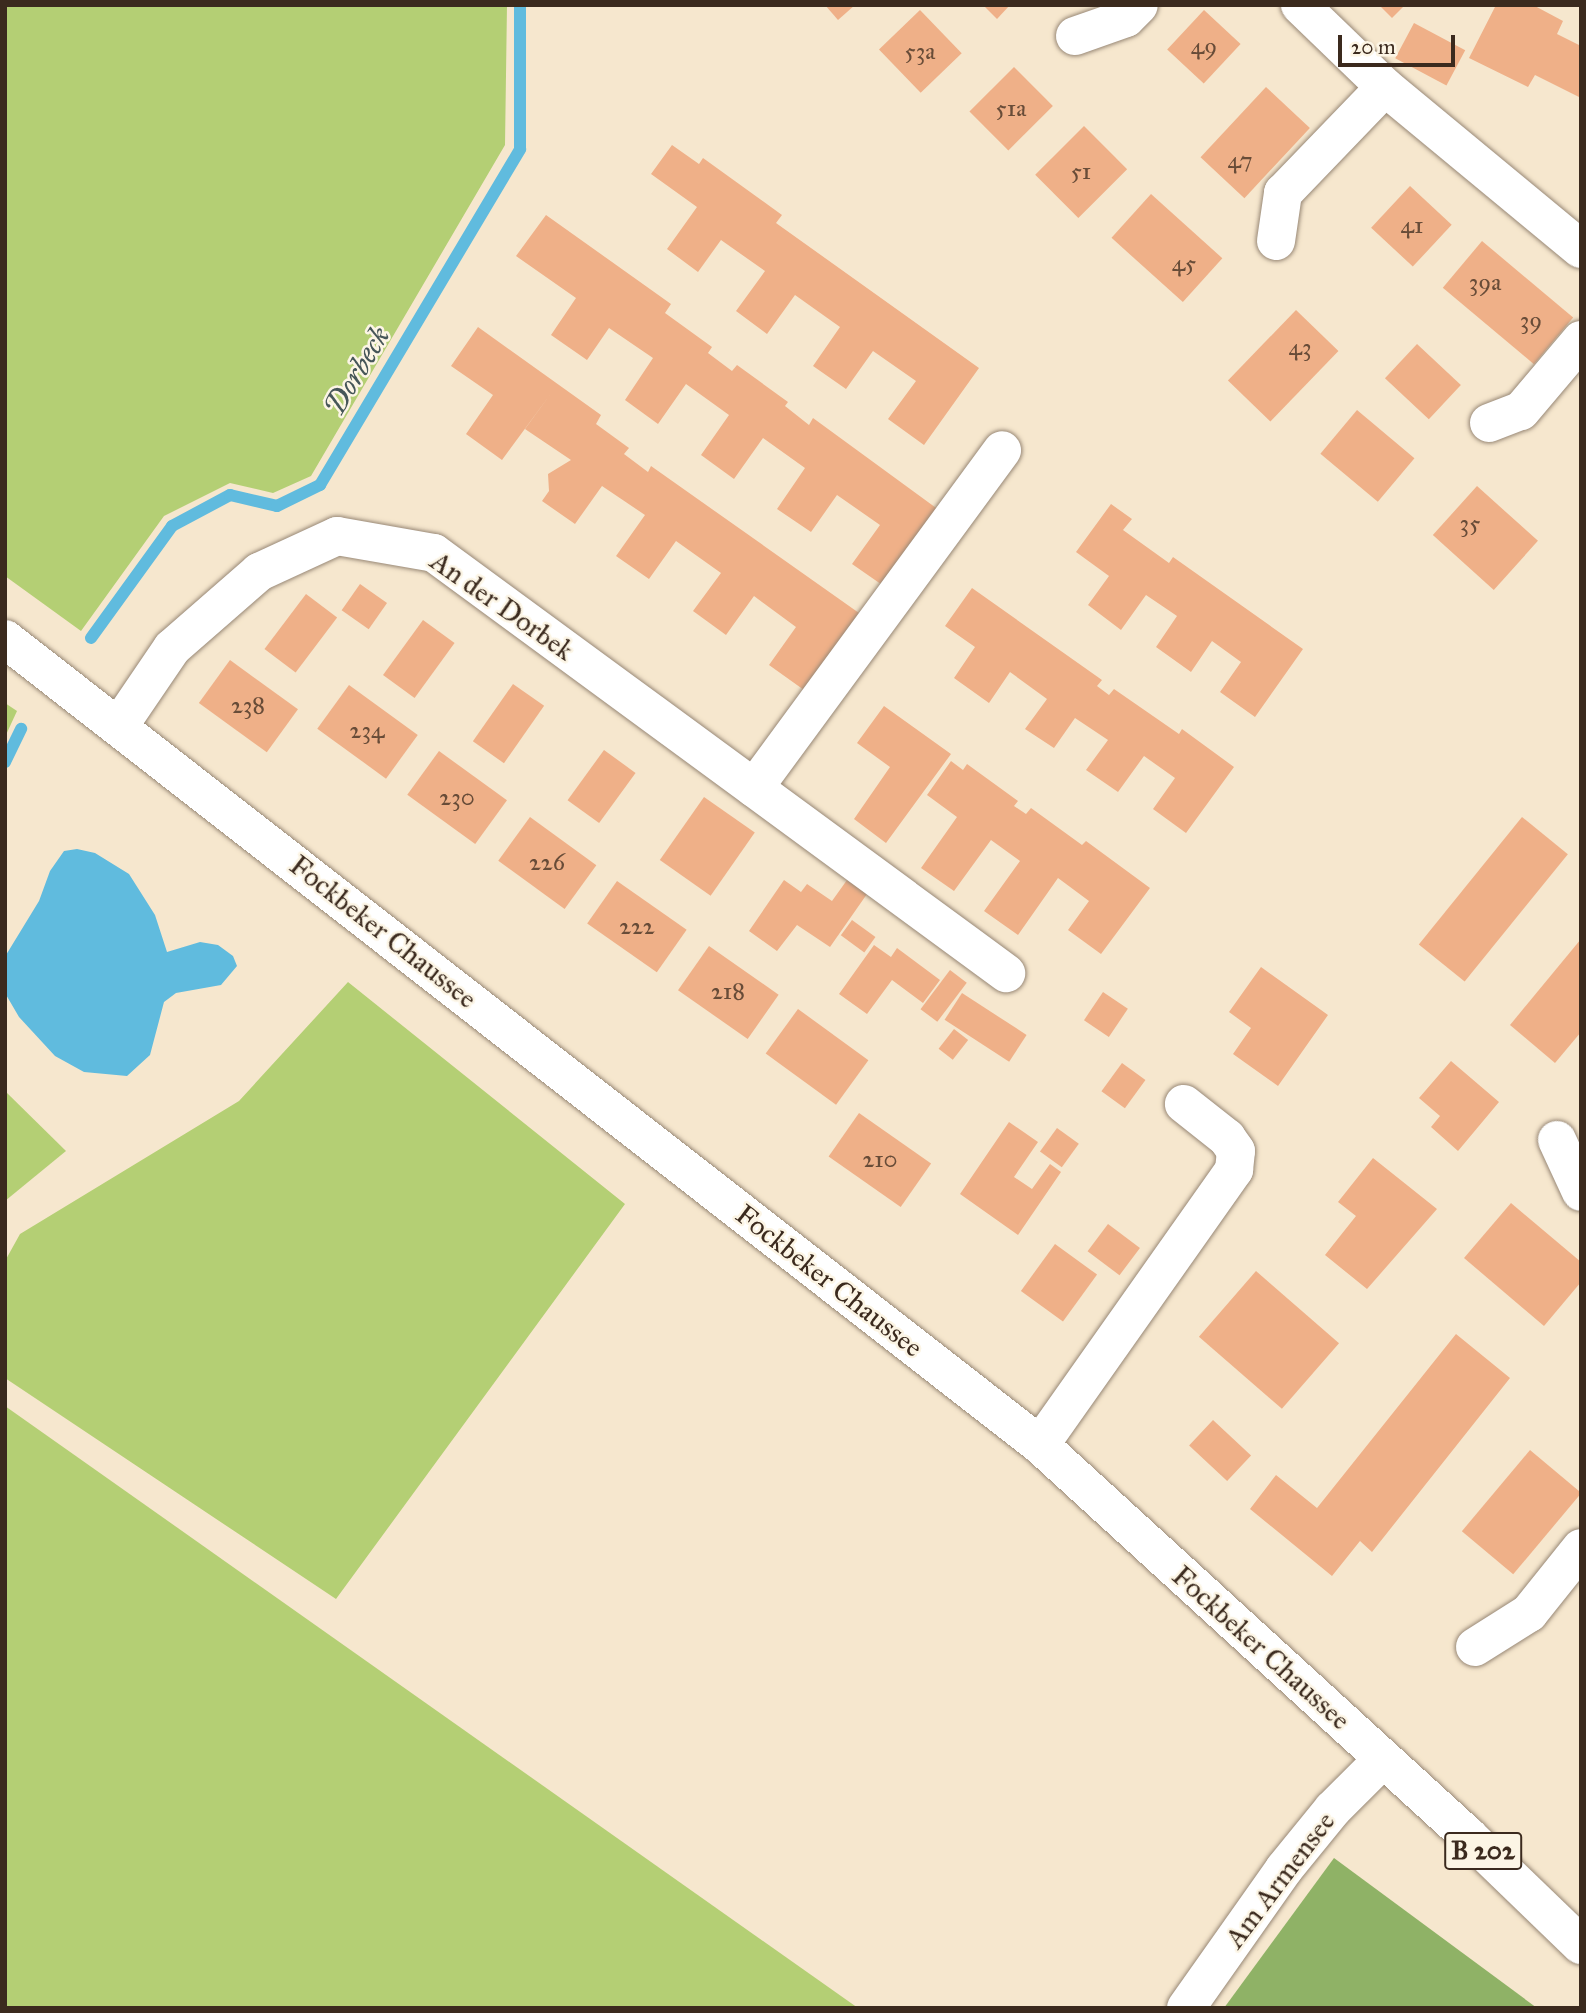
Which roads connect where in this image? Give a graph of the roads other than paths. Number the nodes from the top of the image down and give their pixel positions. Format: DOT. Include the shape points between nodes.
graph roads {
  1 [pos="1139,5"];
  2 [pos="1300,5"];
  3 [pos="1075,36"];
  4 [pos="1385,87"];
  5 [pos="1276,241"];
  6 [pos="1581,249"];
  7 [pos="1581,340"];
  8 [pos="1489,423"];
  9 [pos="1002,450"];
  10 [pos="5,639"];
  11 [pos="120,726"];
  12 [pos="754,788"];
  13 [pos="1006,973"];
  14 [pos="1184,1104"];
  15 [pos="1557,1140"];
  16 [pos="1581,1192"];
  17 [pos="1040,1445"];
  18 [pos="1581,1548"];
  19 [pos="1475,1647"];
  20 [pos="1383,1759"];
  21 [pos="1581,1945"];
  22 [pos="1186,2008"];
  1 -- 3 [label="street" via="1126,18"];
  2 -- 4 [label="street"];
  4 -- 5 [label="street" via="1283,193"];
  4 -- 6 [label="street"];
  7 -- 8 [label="street" via="1521,411"];
  9 -- 12 [label="street"];
  10 -- 11 [label="street, Fockbeker Chaussee"];
  11 -- 12 [label="street, An der Dorbek" via="172,648 259,572 337,536 434,553"];
  11 -- 17 [label="street, Fockbeker Chaussee"];
  12 -- 13 [label="street, An der Dorbek"];
  14 -- 17 [label="street" via="1227,1138 1236,1152 1234,1170"];
  15 -- 16 [label="street"];
  17 -- 20 [label="street, Fockbeker Chaussee / B 202"];
  18 -- 19 [label="street" via="1529,1613"];
  20 -- 21 [label="street, Fockbeker Chaussee / B 202"];
  20 -- 22 [label="street, Am Armensee" via="1333,1809 1284,1869"];
}
